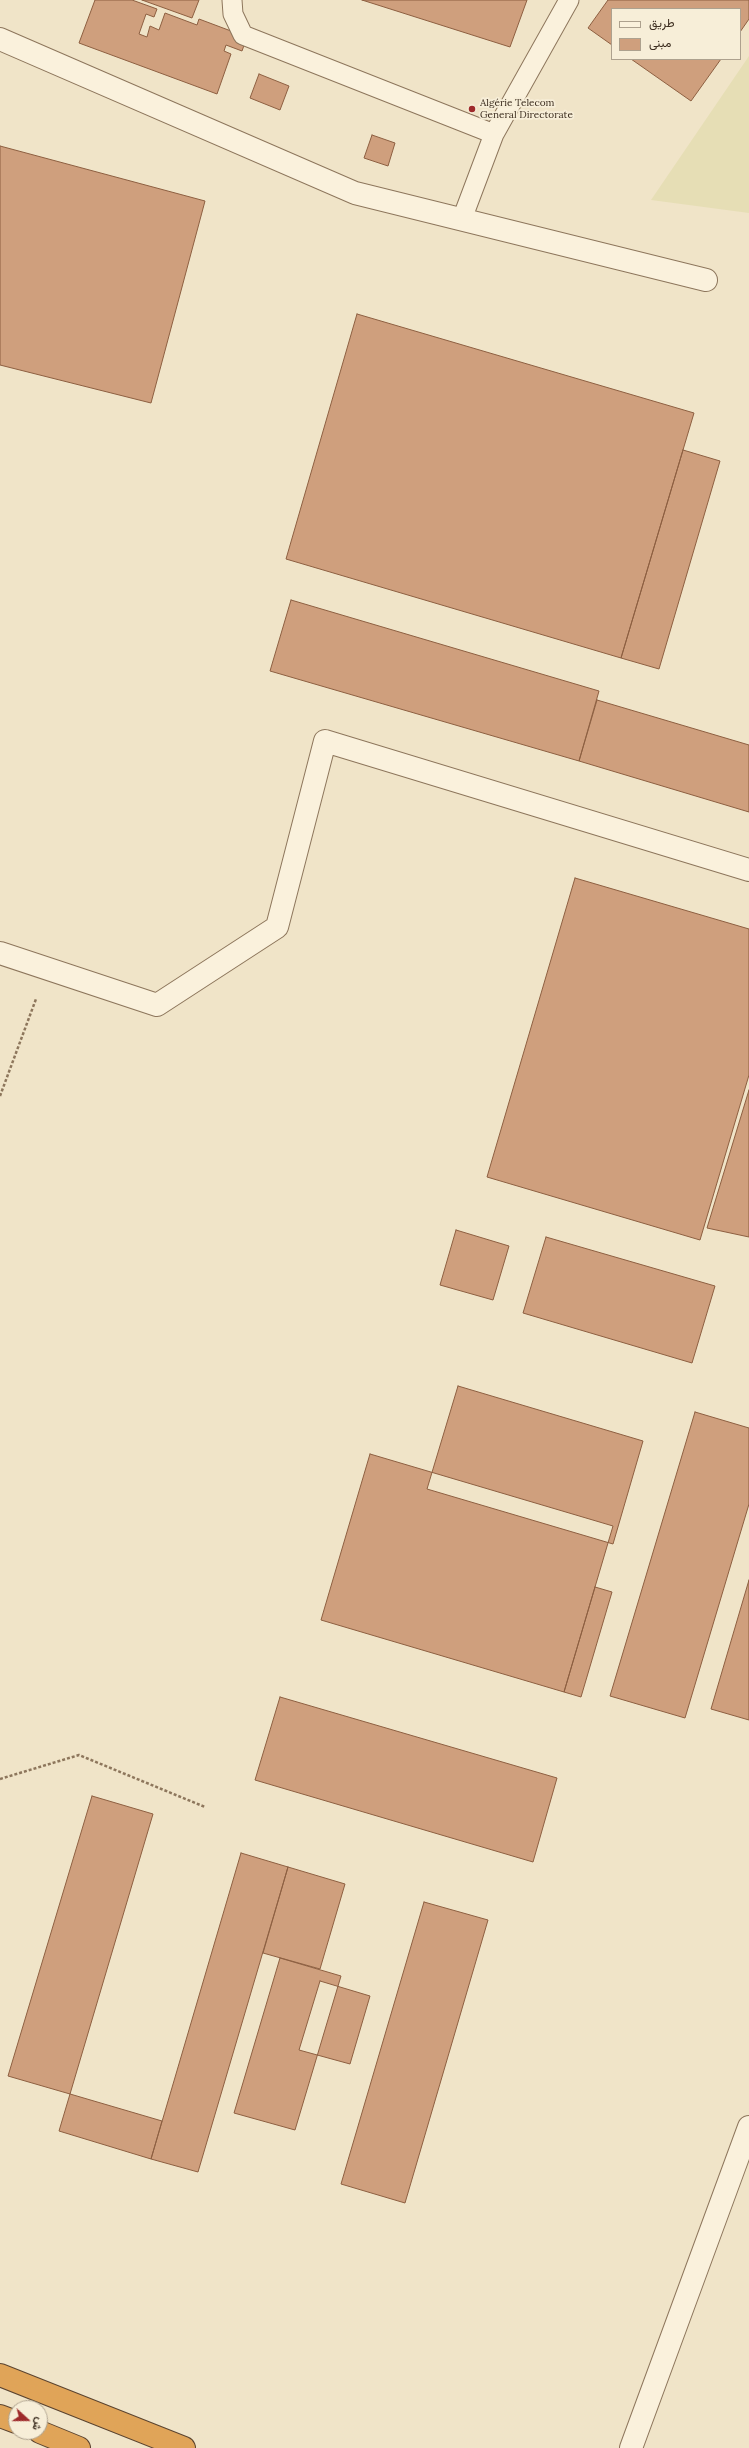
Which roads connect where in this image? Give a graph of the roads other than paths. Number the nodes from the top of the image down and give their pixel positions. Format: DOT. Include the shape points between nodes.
graph roads {
  1 [pos="232,0"];
  2 [pos="569,0"];
  3 [pos="0,39"];
  4 [pos="494,134"];
  5 [pos="462,219"];
  6 [pos="706,280"];
  7 [pos="749,870"];
  8 [pos="0,953"];
  9 [pos="749,2127"];
  10 [pos="0,2375"];
  11 [pos="48,2435"];
  12 [pos="79,2448"];
  13 [pos="184,2448"];
  14 [pos="631,2448"];
  1 -- 4 [label="lane" via="233,14 243,35"];
  2 -- 4 [label="lane"];
  3 -- 5 [label="street" via="354,193"];
  4 -- 5 [label="lane"];
  5 -- 6 [label="street"];
  7 -- 8 [label="street" via="325,741 277,927 157,1005"];
  9 -- 14 [label="street"];
  10 -- 13 [label="highway"];
  11 -- 12 [label="highway"];
}
